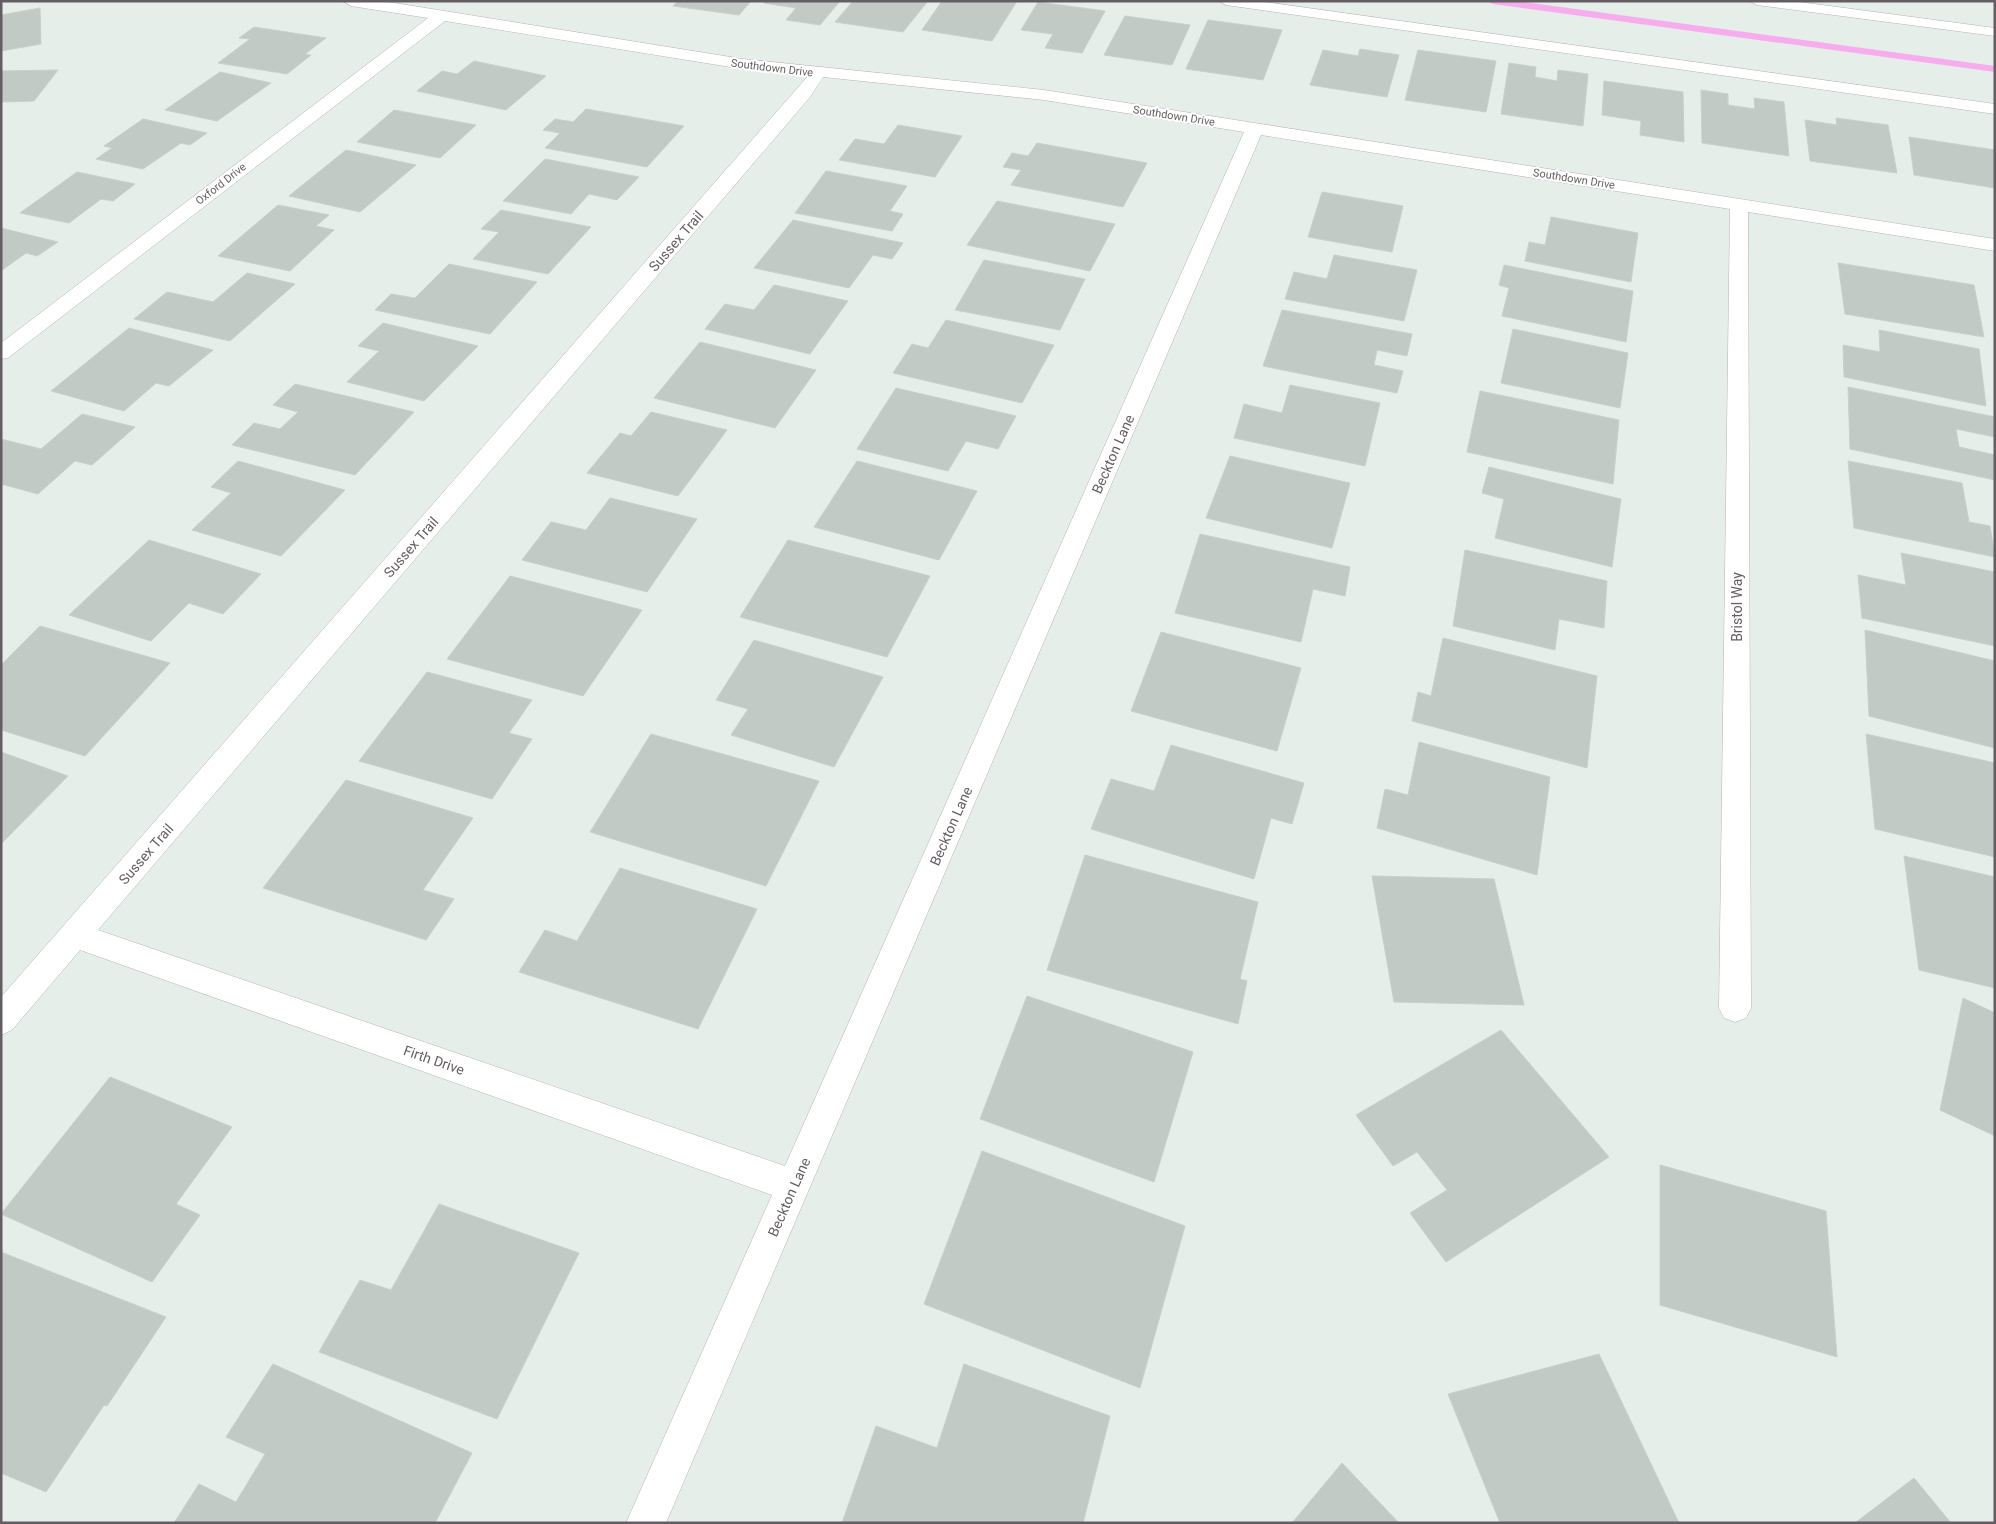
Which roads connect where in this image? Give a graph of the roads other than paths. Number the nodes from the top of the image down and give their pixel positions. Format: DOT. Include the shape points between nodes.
graph roads {
  1 [pos="352,1"];
  2 [pos="1226,1"];
  3 [pos="1757,1"];
  4 [pos="441,16"];
  5 [pos="1995,32"];
  6 [pos="818,73"];
  7 [pos="1995,109"];
  8 [pos="1255,128"];
  9 [pos="1740,206"];
  10 [pos="1995,245"];
  11 [pos="1,353"];
  12 [pos="76,935"];
  13 [pos="1735,1008"];
  14 [pos="1,1020"];
  15 [pos="793,1186"];
  16 [pos="646,1523"];
  1 -- 4 [label="street, Southdown Drive"];
  2 -- 7 [label="lane"];
  3 -- 5 [label="lane"];
  4 -- 6 [label="street, Southdown Drive" via="666,54"];
  4 -- 11 [label="street, Oxford Drive"];
  6 -- 8 [label="street, Southdown Drive" via="1044,95"];
  6 -- 12 [label="street, Sussex Trail"];
  8 -- 9 [label="street, Southdown Drive"];
  8 -- 15 [label="street, Beckton Lane"];
  9 -- 10 [label="street, Southdown Drive"];
  9 -- 13 [label="street, Bristol Way"];
  12 -- 14 [label="street, Sussex Trail"];
  12 -- 15 [label="street, Firth Drive"];
  15 -- 16 [label="street, Beckton Lane"];
}
